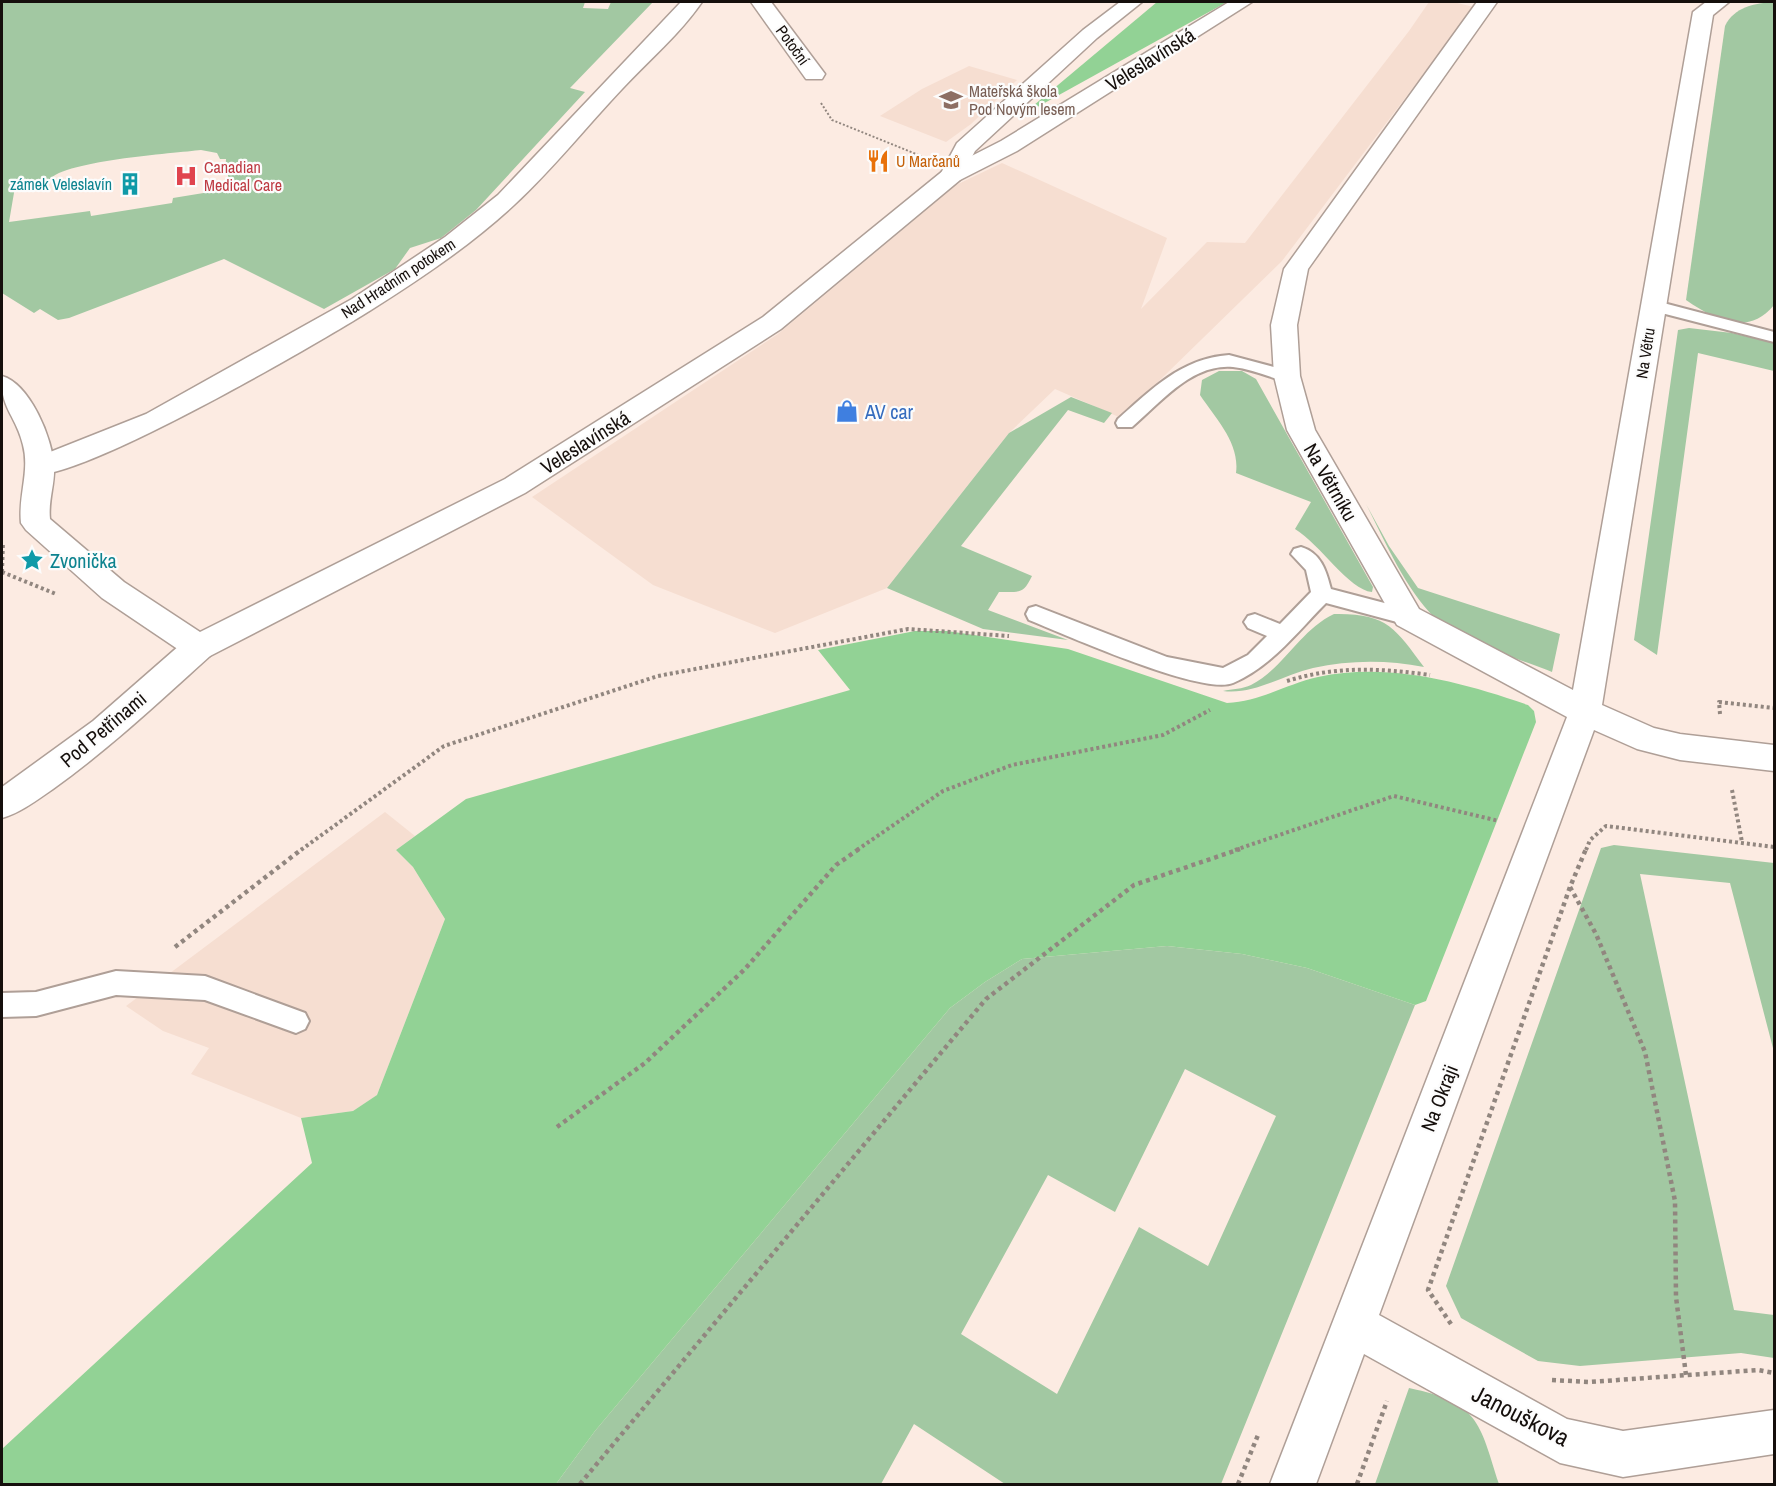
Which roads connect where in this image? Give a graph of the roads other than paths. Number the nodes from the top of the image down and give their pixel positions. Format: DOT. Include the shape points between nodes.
graph roads {
  1 [pos="692,2"];
  2 [pos="761,2"];
  3 [pos="1132,2"];
  4 [pos="1242,2"];
  5 [pos="1487,2"];
  6 [pos="1719,2"];
  7 [pos="814,74"];
  8 [pos="952,175"];
  9 [pos="1652,305"];
  10 [pos="1774,337"];
  11 [pos="1287,376"];
  12 [pos="2,385"];
  13 [pos="1125,423"];
  14 [pos="40,466"];
  15 [pos="1301,554"];
  16 [pos="1322,594"];
  17 [pos="1036,614"];
  18 [pos="1408,617"];
  19 [pos="1255,622"];
  20 [pos="1284,634"];
  21 [pos="199,647"];
  22 [pos="1585,712"];
  23 [pos="1774,758"];
  24 [pos="2,804"];
  25 [pos="2,1005"];
  26 [pos="297,1021"];
  27 [pos="1353,1324"];
  28 [pos="1774,1436"];
  29 [pos="1293,1485"];
  1 -- 14 [label="street, Nad Hradním potokem" via="506,201 454,242 361,305 156,420"];
  2 -- 7 [label="street, Potoční"];
  3 -- 8 [label="street" via="1090,34 965,148"];
  4 -- 8 [label="street, Veleslavínská" via="1009,146"];
  5 -- 11 [label="street, Na Větrníku" via="1296,269 1284,325"];
  6 -- 9 [label="street, Na Větru" via="1703,12"];
  8 -- 21 [label="street, Veleslavínská" via="772,323 515,486"];
  9 -- 10 [label="lane"];
  9 -- 22 [label="street, Na Větru"];
  11 -- 13 [label="lane" via="1230,361 1204,364 1183,374"];
  11 -- 18 [label="street, Na Větrníku" via="1301,430"];
  12 -- 14 [label="street" via="30,421"];
  14 -- 21 [label="street" via="36,523 113,590"];
  15 -- 16 [label="lane" via="1316,567"];
  16 -- 18 [label="lane"];
  16 -- 20 [label="lane"];
  17 -- 20 [label="lane" via="1164,665 1226,677 1256,661"];
  18 -- 22 [label="street"];
  19 -- 20 [label="lane"];
  21 -- 24 [label="street, Pod Petřinami" via="39,783"];
  22 -- 23 [label="street" via="1649,740"];
  22 -- 27 [label="street, Na Okraji"];
  25 -- 26 [label="lane" via="36,1004 116,984 205,988"];
  27 -- 28 [label="street, Janouškova" via="1560,1440 1623,1454"];
  27 -- 29 [label="street, Na Okraji"];
}
